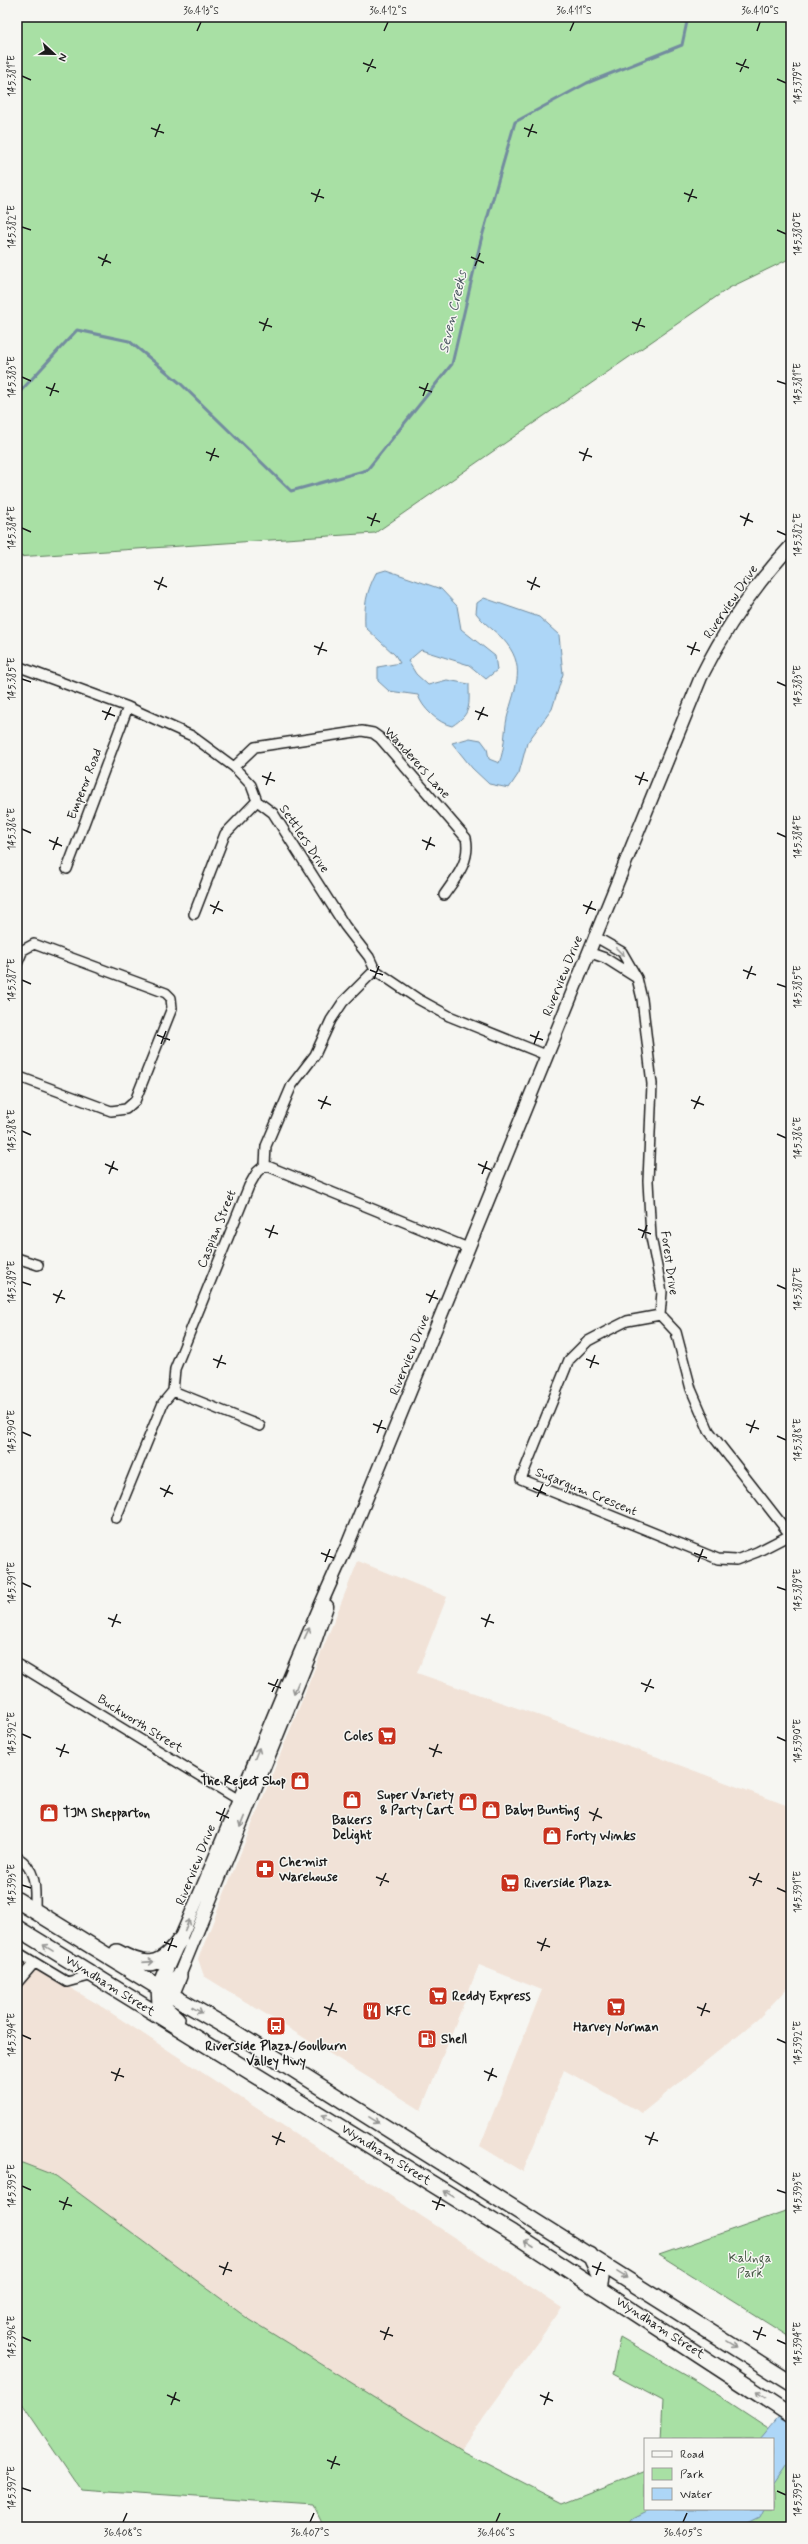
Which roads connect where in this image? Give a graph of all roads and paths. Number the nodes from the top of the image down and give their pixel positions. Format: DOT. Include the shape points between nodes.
graph roads {
  1 [pos="791,546"];
  2 [pos="17,666"];
  3 [pos="128,707"];
  4 [pos="234,767"];
  5 [pos="257,801"];
  6 [pos="67,869"];
  7 [pos="444,895"];
  8 [pos="194,914"];
  9 [pos="594,936"];
  10 [pos="588,952"];
  11 [pos="17,964"];
  12 [pos="375,970"];
  13 [pos="637,978"];
  14 [pos="546,1055"];
  15 [pos="17,1076"];
  16 [pos="266,1164"];
  17 [pos="468,1248"];
  18 [pos="17,1258"];
  19 [pos="38,1265"];
  20 [pos="660,1315"];
  21 [pos="173,1391"];
  22 [pos="260,1426"];
  23 [pos="116,1518"];
  24 [pos="790,1536"];
  25 [pos="17,1664"];
  26 [pos="243,1803"];
  27 [pos="17,1857"];
  28 [pos="17,1900"];
  29 [pos="36,1912"];
  30 [pos="17,1928"];
  31 [pos="180,1940"];
  32 [pos="17,1952"];
  33 [pos="34,1963"];
  34 [pos="93,1975"];
  35 [pos="172,1975"];
  36 [pos="17,1983"];
  37 [pos="163,1996"];
  38 [pos="133,2000"];
  39 [pos="302,2103"];
  40 [pos="469,2180"];
  41 [pos="482,2215"];
  42 [pos="589,2254"];
  43 [pos="599,2289"];
  44 [pos="791,2383"];
  45 [pos="791,2415"];
  1 -- 9 [label="street, Riverview Drive" via="741,608 705,670"];
  2 -- 3 [label="street, Settlers Drive"];
  3 -- 4 [label="street, Settlers Drive" via="192,736"];
  3 -- 6 [label="street, Emperor Road"];
  4 -- 5 [label="street, Settlers Drive" via="251,785"];
  4 -- 7 [label="street, Wanderers Lane" via="255,747 362,731 373,733 466,838 467,855"];
  5 -- 8 [label="street" via="234,823 222,840"];
  5 -- 12 [label="street, Settlers Drive" via="277,818 345,926 369,957"];
  9 -- 10 [label="street, Riverview Drive"];
  9 -- 13 [label="street, Forest Drive, one-way" via="622,952"];
  10 -- 13 [label="street" via="605,958"];
  10 -- 14 [label="street, Riverview Drive"];
  11 -- 15 [label="street" via="26,946 34,944 166,993 171,998 172,1008 135,1101 126,1109 111,1110"];
  12 -- 14 [label="street, Settlers Drive" via="449,1016"];
  12 -- 16 [label="street" via="343,1002 331,1020 315,1055 292,1085 266,1146"];
  13 -- 20 [label="street, Forest Drive" via="652,1084 648,1181 651,1237 662,1292"];
  14 -- 17 [label="street, Riverview Drive"];
  16 -- 17 [label="street"];
  16 -- 21 [label="street, Caspian Street" via="252,1178 175,1369"];
  17 -- 26 [label="street, Riverview Drive" via="348,1546 312,1650"];
  18 -- 19 [label="street"];
  20 -- 24 [label="street" via="676,1332 691,1389 710,1431"];
  20 -- 24 [label="street, Sugargum Crescent" via="627,1321 588,1341 569,1360 521,1479 718,1559 736,1560"];
  21 -- 22 [label="street"];
  21 -- 23 [label="street" via="163,1403"];
  25 -- 26 [label="street, Buckworth Street"];
  31 -- 26 [label="street, Riverview Drive, one-way"];
  26 -- 35 [label="street, Riverview Drive, one-way"];
  27 -- 29 [label="street" via="27,1864 35,1881"];
  28 -- 29 [label="highway, Wyndham Street"];
  29 -- 31 [label="highway, one-way" via="69,1923 140,1963 160,1961 173,1951"];
  29 -- 37 [label="highway, Wyndham Street"];
  34 -- 30 [label="highway, Wyndham Street, one-way"];
  31 -- 35 [label="street, Riverview Drive"];
  32 -- 33 [label="street"];
  33 -- 34 [label="street" via="67,1982"];
  33 -- 36 [label="street"];
  34 -- 38 [label="highway, Wyndham Street"];
  35 -- 37 [label="highway"];
  37 -- 38 [label="highway" via="147,2006"];
  37 -- 39 [label="highway" via="178,2019 276,2081"];
  37 -- 40 [label="highway, Wyndham Street, one-way" via="223,2025"];
  38 -- 39 [label="highway, Wyndham Street"];
  41 -- 39 [label="highway, Wyndham Street, one-way"];
  40 -- 41 [label="highway" via="474,2202"];
  40 -- 42 [label="highway, Wyndham Street"];
  43 -- 41 [label="highway, Wyndham Street, one-way"];
  42 -- 43 [label="highway" via="599,2270"];
  42 -- 44 [label="highway, Wyndham Street, one-way"];
  45 -- 43 [label="highway, Wyndham Street, one-way"];
}
